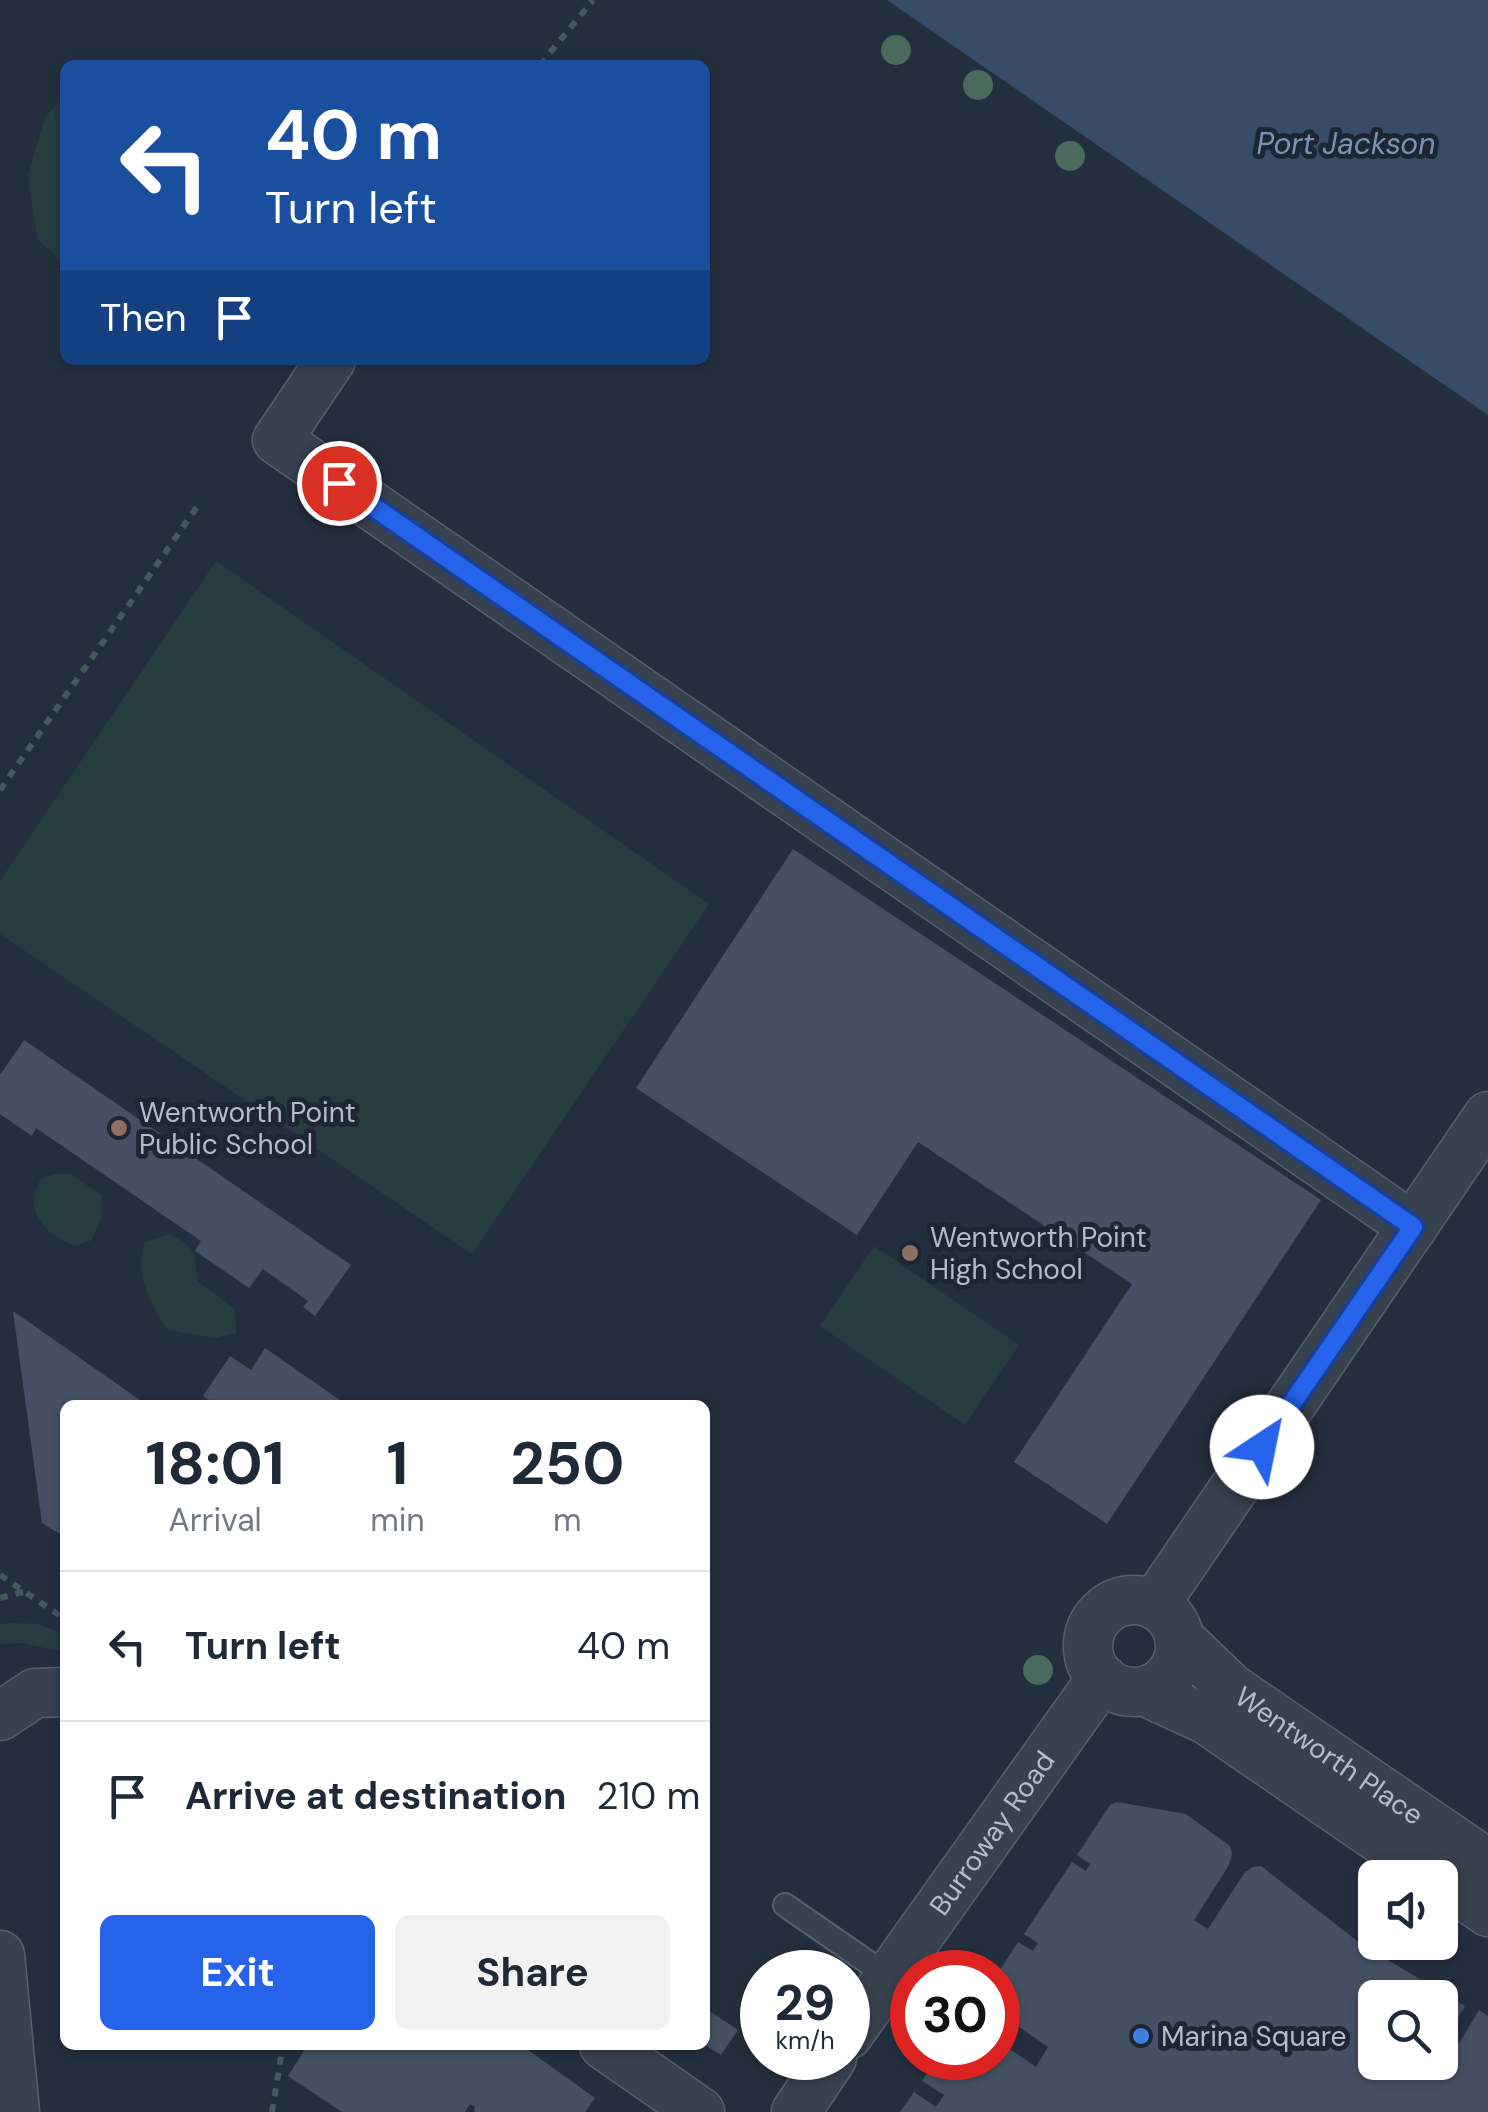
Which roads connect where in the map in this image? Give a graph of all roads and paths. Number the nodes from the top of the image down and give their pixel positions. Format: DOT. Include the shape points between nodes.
graph roads {
  1 [pos="593,0"];
  2 [pos="544,60"];
  3 [pos="328,365"];
  4 [pos="199,504"];
  5 [pos="0,790"];
  6 [pos="1488,1116"];
  7 [pos="1413,1227"];
  8 [pos="0,1575"];
  9 [pos="24,1592"];
  10 [pos="0,1598"];
  11 [pos="60,1616"];
  12 [pos="1168,1622"];
  13 [pos="1123,1685"];
  14 [pos="60,1692"];
  15 [pos="0,1716"];
  16 [pos="1413,1860"];
  17 [pos="1488,1864"];
  18 [pos="1458,1891"];
  19 [pos="785,1905"];
  20 [pos="1488,1912"];
  21 [pos="0,1955"];
  22 [pos="889,1977"];
  23 [pos="870,2004"];
  24 [pos="282,2050"];
  25 [pos="611,2050"];
  26 [pos="817,2080"];
  27 [pos="16,2112"];
  28 [pos="272,2112"];
  29 [pos="700,2112"];
  30 [pos="796,2112"];
  1 -- 2 [label="path"];
  3 -- 7 [label="street" via="277,440"];
  4 -- 5 [label="path"];
  6 -- 7 [label="street"];
  7 -- 12 [label="street"];
  8 -- 9 [label="path"];
  9 -- 10 [label="path"];
  9 -- 11 [label="path"];
  12 -- 13 [label="street" via="1180,1650 1172,1672 1165,1680"];
  12 -- 13 [label="street" via="1127,1599 1093,1624 1088,1653"];
  12 -- 17 [label="street, Wentworth Place" via="1231,1688"];
  13 -- 16 [label="street, Wentworth Place" via="1208,1720"];
  13 -- 22 [label="street, Burroway Road"];
  14 -- 15 [label="street" via="35,1694"];
  18 -- 20 [label="street, Wentworth Place"];
  19 -- 22 [label="lane"];
  21 -- 27 [label="street"];
  22 -- 23 [label="street, Burroway Road"];
  24 -- 28 [label="path"];
  25 -- 29 [label="street"];
  26 -- 30 [label="street"];
}
